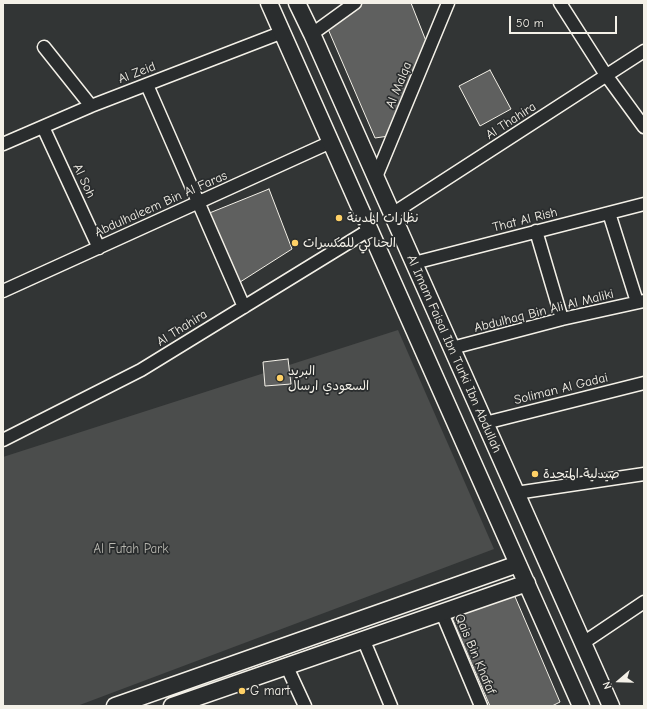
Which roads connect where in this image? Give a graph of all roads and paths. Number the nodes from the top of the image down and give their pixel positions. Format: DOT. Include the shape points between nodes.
graph roads {
  1 [pos="270,3"];
  2 [pos="297,3"];
  3 [pos="355,3"];
  4 [pos="448,3"];
  5 [pos="560,3"];
  6 [pos="283,32"];
  7 [pos="312,34"];
  8 [pos="44,47"];
  9 [pos="644,51"];
  10 [pos="606,76"];
  11 [pos="147,85"];
  12 [pos="90,106"];
  13 [pos="43,127"];
  14 [pos="644,127"];
  15 [pos="331,142"];
  16 [pos="3,144"];
  17 [pos="376,177"];
  18 [pos="198,203"];
  19 [pos="644,204"];
  20 [pos="609,213"];
  21 [pos="392,214"];
  22 [pos="369,230"];
  23 [pos="536,232"];
  24 [pos="98,248"];
  25 [pos="414,263"];
  26 [pos="3,291"];
  27 [pos="640,301"];
  28 [pos="244,307"];
  29 [pos="562,319"];
  30 [pos="452,348"];
  31 [pos="644,383"];
  32 [pos="485,422"];
  33 [pos="3,440"];
  34 [pos="644,474"];
  35 [pos="516,493"];
  36 [pos="518,564"];
  37 [pos="527,583"];
  38 [pos="644,602"];
  39 [pos="442,614"];
  40 [pos="364,640"];
  41 [pos="583,643"];
  42 [pos="255,657"];
  43 [pos="287,667"];
  44 [pos="217,670"];
  45 [pos="257,678"];
  46 [pos="222,689"];
  47 [pos="205,701"];
  48 [pos="115,706"];
  49 [pos="172,706"];
  50 [pos="304,706"];
  51 [pos="391,706"];
  52 [pos="481,706"];
  53 [pos="581,706"];
  54 [pos="611,706"];
  1 -- 6 [label="main road, Al Imam Faisal Ibn Turki Ibn Abdullah"];
  2 -- 7 [label="main road, Al Imam Faisal Ibn Turki Ibn Abdullah"];
  3 -- 7 [label="street"];
  4 -- 17 [label="street, Al Malqa"];
  5 -- 10 [label="street"];
  6 -- 11 [label="street, Al Zeid"];
  6 -- 15 [label="main road, Al Imam Faisal Ibn Turki Ibn Abdullah"];
  7 -- 17 [label="main road, Al Imam Faisal Ibn Turki Ibn Abdullah"];
  8 -- 12 [label="street"];
  9 -- 10 [label="street, Al Thahira"];
  10 -- 14 [label="street"];
  10 -- 21 [label="street, Al Thahira"];
  11 -- 12 [label="street, Al Zeid"];
  11 -- 18 [label="street"];
  12 -- 13 [label="street, Al Zeid"];
  13 -- 16 [label="street, Al Zeid"];
  13 -- 24 [label="street, Al Soh"];
  15 -- 18 [label="street, Abdulhaleem Bin Al Faras"];
  15 -- 22 [label="main road, Al Imam Faisal Ibn Turki Ibn Abdullah"];
  17 -- 21 [label="main road, Al Imam Faisal Ibn Turki Ibn Abdullah"];
  18 -- 24 [label="street, Abdulhaleem Bin Al Faras"];
  18 -- 28 [label="street"];
  19 -- 20 [label="street, That Al Rish"];
  20 -- 23 [label="street, That Al Rish"];
  20 -- 27 [label="street"];
  21 -- 25 [label="main road, Al Imam Faisal Ibn Turki Ibn Abdullah"];
  22 -- 28 [label="street, Al Thahira"];
  22 -- 36 [label="main road, Al Imam Faisal Ibn Turki Ibn Abdullah"];
  23 -- 25 [label="street, That Al Rish"];
  23 -- 29 [label="street"];
  24 -- 26 [label="street, Abdulhaleem Bin Al Faras"];
  25 -- 30 [label="main road, Al Imam Faisal Ibn Turki Ibn Abdullah"];
  27 -- 29 [label="street, Abdulhaq Bin Ali Al Maliki"];
  28 -- 33 [label="street, Al Thahira" via="141,370"];
  29 -- 30 [label="street, Abdulhaq Bin Ali Al Maliki"];
  30 -- 32 [label="main road, Al Imam Faisal Ibn Turki Ibn Abdullah"];
  31 -- 32 [label="street, Soliman Al Gadai"];
  32 -- 35 [label="main road, Al Imam Faisal Ibn Turki Ibn Abdullah"];
  34 -- 35 [label="street"];
  35 -- 41 [label="main road, Al Imam Faisal Ibn Turki Ibn Abdullah"];
  36 -- 37 [label="main road, Al Imam Faisal Ibn Turki Ibn Abdullah"];
  36 -- 42 [label="main road"];
  37 -- 39 [label="main road"];
  37 -- 53 [label="main road, Al Imam Faisal Ibn Turki Ibn Abdullah"];
  38 -- 41 [label="street"];
  39 -- 40 [label="main road"];
  39 -- 52 [label="street, Qais Bin Khafaf"];
  40 -- 43 [label="main road"];
  40 -- 51 [label="street"];
  41 -- 54 [label="main road, Al Imam Faisal Ibn Turki Ibn Abdullah"];
  42 -- 44 [label="main road"];
  42 -- 45 [label="main road" via="246,667 250,675"];
  43 -- 45 [label="main road"];
  43 -- 50 [label="street"];
  44 -- 46 [label="main road" via="228,671 231,677 229,684"];
  44 -- 48 [label="main road"];
  45 -- 46 [label="main road"];
  46 -- 47 [label="main road"];
  47 -- 49 [label="main road"];
}
